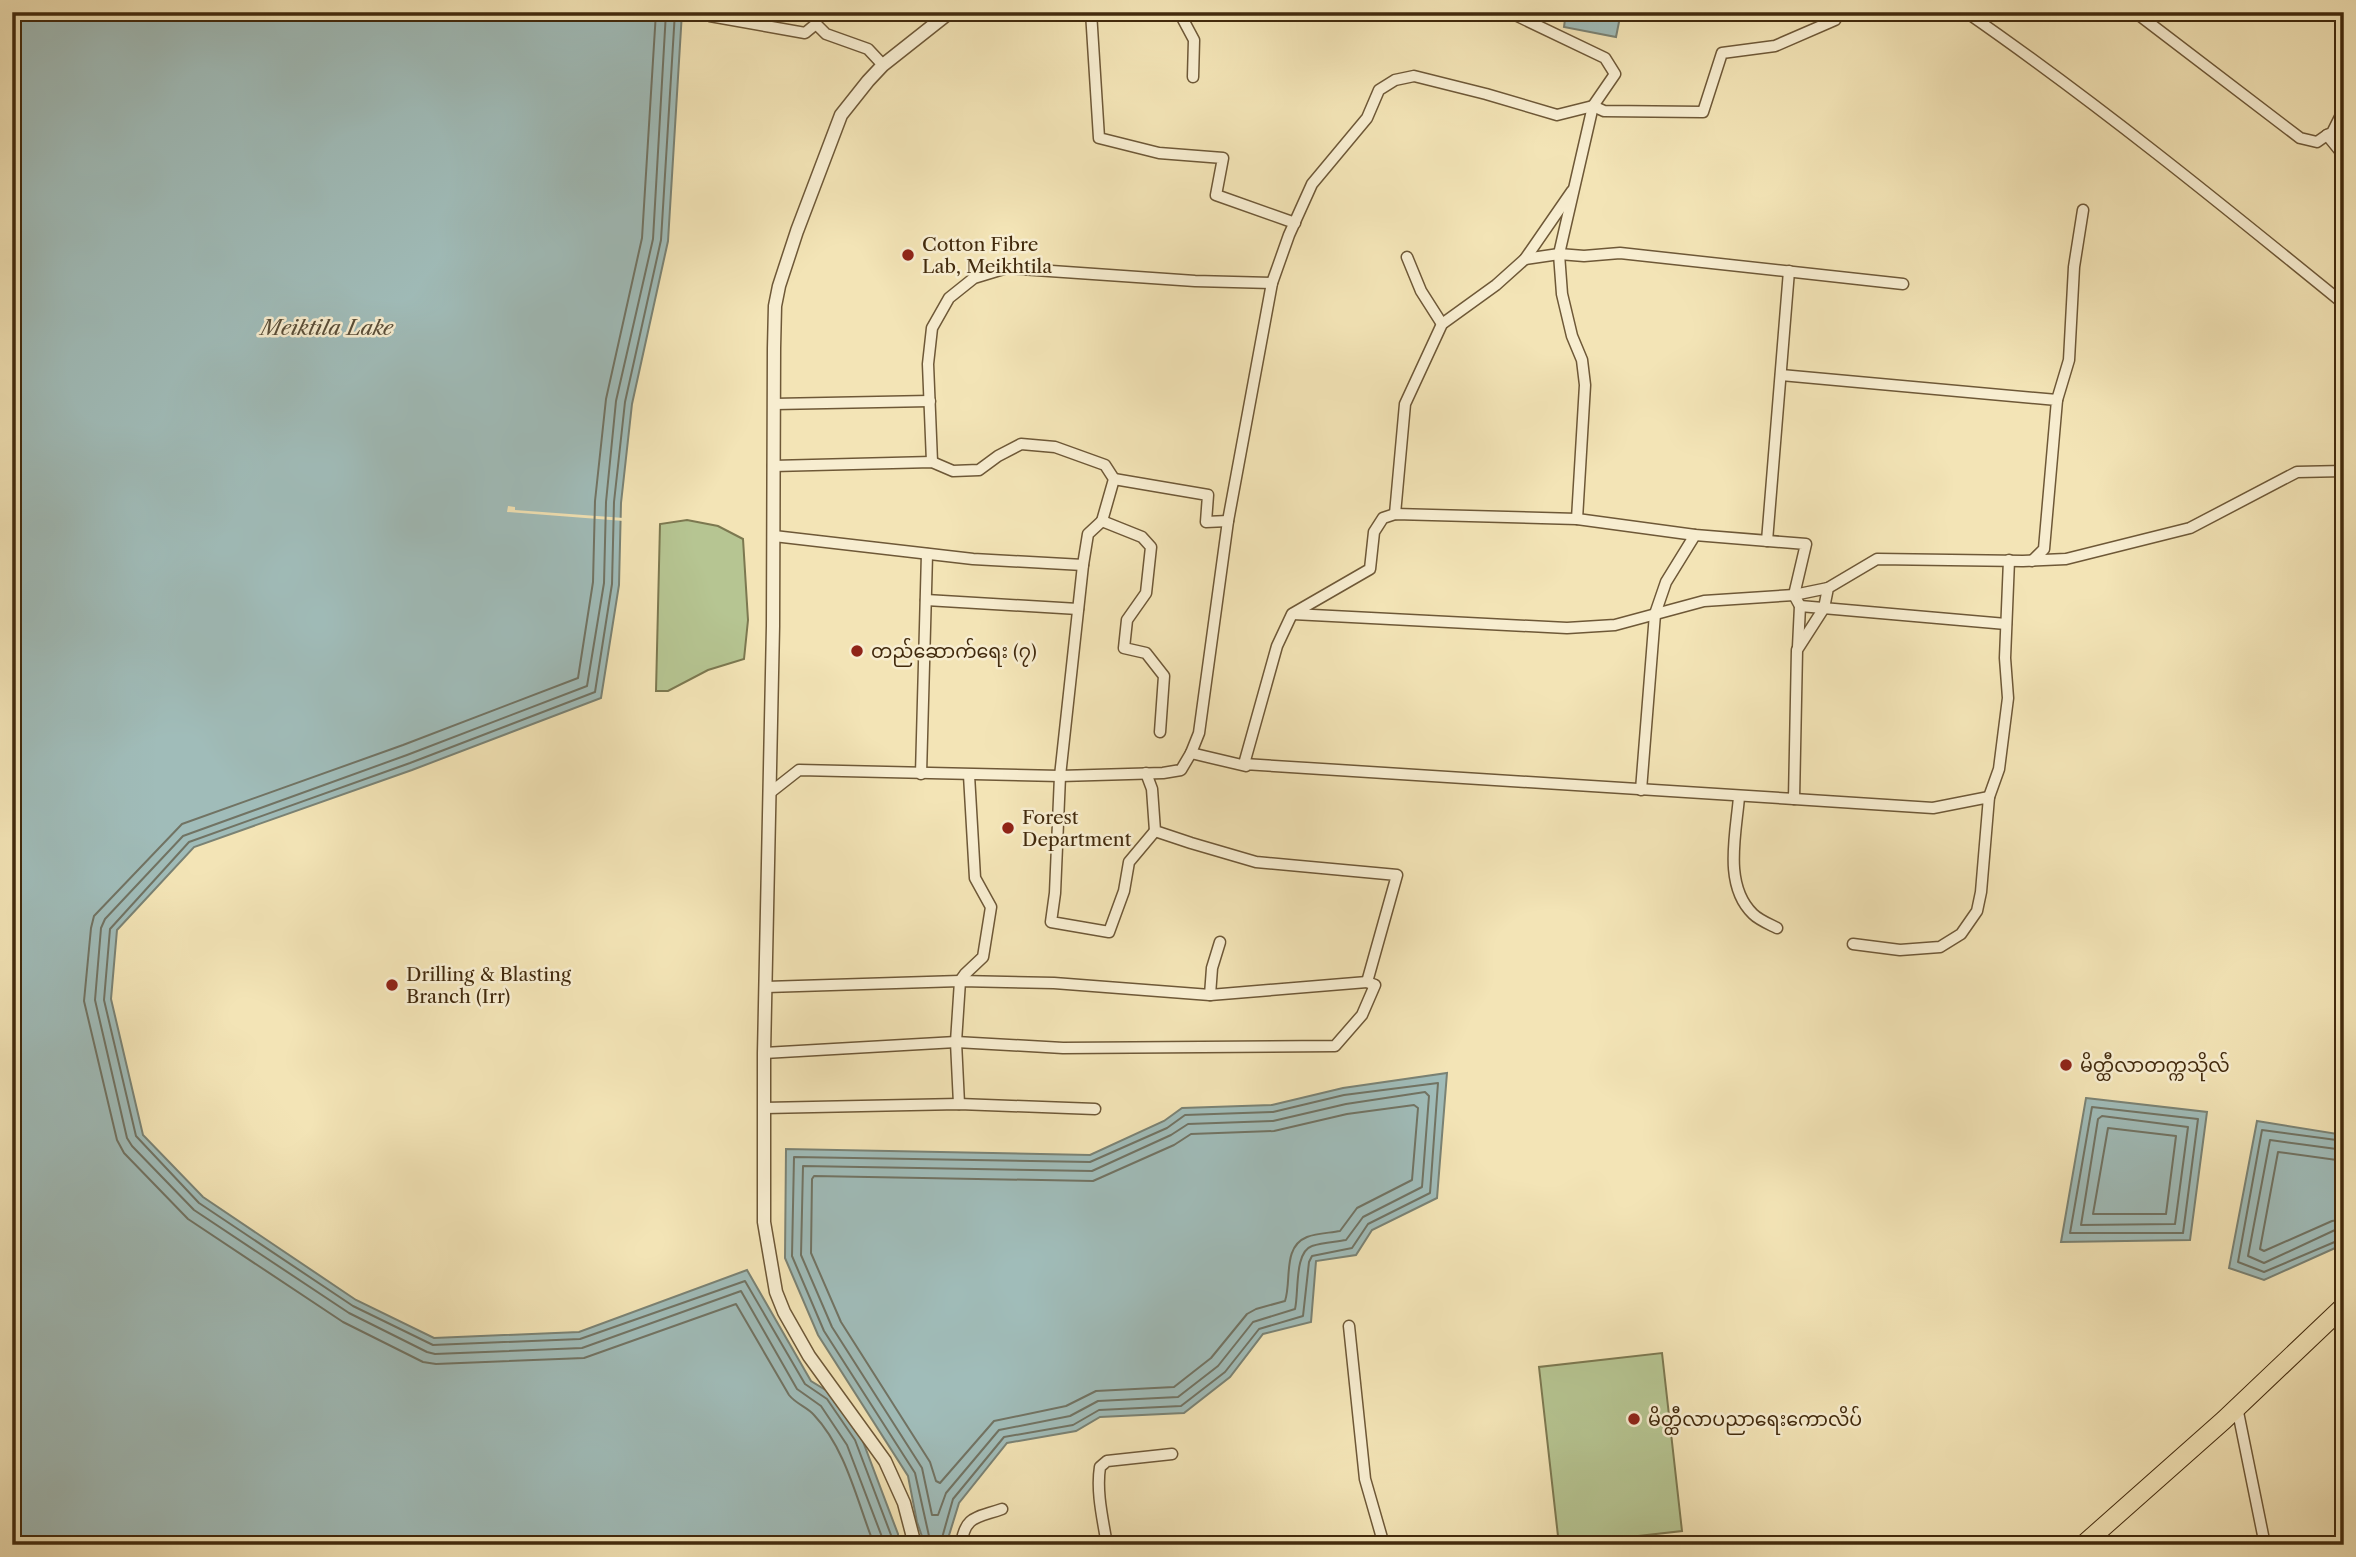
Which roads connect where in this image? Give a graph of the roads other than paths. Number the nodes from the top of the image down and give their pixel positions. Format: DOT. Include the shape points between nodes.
graph roads {
  1 [pos="950,12"];
  2 [pos="1091,12"];
  3 [pos="1179,12"];
  4 [pos="1509,12"];
  5 [pos="1840,12"];
  6 [pos="1966,12"];
  7 [pos="2135,12"];
  8 [pos="710,16"];
  9 [pos="816,18"];
  10 [pos="883,65"];
  11 [pos="1193,77"];
  12 [pos="1593,106"];
  13 [pos="2344,109"];
  14 [pos="2327,135"];
  15 [pos="2344,156"];
  16 [pos="1575,186"];
  17 [pos="2083,210"];
  18 [pos="1295,223"];
  19 [pos="1559,254"];
  20 [pos="1407,257"];
  21 [pos="1525,259"];
  22 [pos="1788,271"];
  23 [pos="1272,283"];
  24 [pos="1903,284"];
  25 [pos="2344,304"];
  26 [pos="1443,324"];
  27 [pos="1781,375"];
  28 [pos="2057,400"];
  29 [pos="930,401"];
  30 [pos="774,404"];
  31 [pos="932,462"];
  32 [pos="773,466"];
  33 [pos="2344,471"];
  34 [pos="1114,479"];
  35 [pos="1395,514"];
  36 [pos="1577,519"];
  37 [pos="1102,521"];
  38 [pos="1227,521"];
  39 [pos="1695,535"];
  40 [pos="774,536"];
  41 [pos="1767,541"];
  42 [pos="927,554"];
  43 [pos="2008,560"];
  44 [pos="2032,561"];
  45 [pos="1083,565"];
  46 [pos="1828,587"];
  47 [pos="1794,595"];
  48 [pos="926,600"];
  49 [pos="1801,606"];
  50 [pos="1824,608"];
  51 [pos="1078,609"];
  52 [pos="1292,614"];
  53 [pos="1656,614"];
  54 [pos="2006,624"];
  55 [pos="1797,650"];
  56 [pos="1160,732"];
  57 [pos="1191,753"];
  58 [pos="1244,764"];
  59 [pos="1146,773"];
  60 [pos="921,774"];
  61 [pos="969,775"];
  62 [pos="1060,776"];
  63 [pos="1641,790"];
  64 [pos="771,792"];
  65 [pos="1739,797"];
  66 [pos="1989,797"];
  67 [pos="1794,799"];
  68 [pos="1155,831"];
  69 [pos="1777,928"];
  70 [pos="1220,942"];
  71 [pos="1853,944"];
  72 [pos="960,981"];
  73 [pos="1367,982"];
  74 [pos="766,987"];
  75 [pos="1210,995"];
  76 [pos="957,1042"];
  77 [pos="764,1053"];
  78 [pos="959,1104"];
  79 [pos="764,1108"];
  80 [pos="1095,1109"];
  81 [pos="2344,1306"];
  82 [pos="1349,1326"];
  83 [pos="2237,1407"];
  84 [pos="1172,1454"];
  85 [pos="1002,1509"];
  86 [pos="915,1545"];
  87 [pos="961,1545"];
  88 [pos="1107,1545"];
  89 [pos="1384,1545"];
  90 [pos="2083,1545"];
  91 [pos="2265,1545"];
  1 -- 10 [label="street"];
  2 -- 18 [label="street" via="1099,138 1159,153 1223,159 1216,195"];
  3 -- 11 [label="street" via="1194,40"];
  4 -- 12 [label="street" via="1605,58 1615,74"];
  5 -- 12 [label="street" via="1835,20 1775,46 1722,53 1703,112 1604,111"];
  6 -- 25 [label="street" via="2196,184"];
  7 -- 14 [label="street" via="2301,138 2317,142"];
  8 -- 9 [label="street" via="805,33"];
  9 -- 10 [label="street" via="826,34 868,49"];
  10 -- 30 [label="street" via="841,115 787,261 775,306"];
  12 -- 16 [label="street"];
  12 -- 18 [label="street" via="1557,115 1415,76 1395,80 1378,90 1367,118 1311,184"];
  13 -- 14 [label="street"];
  14 -- 15 [label="street"];
  16 -- 19 [label="street"];
  16 -- 21 [label="street"];
  17 -- 28 [label="street" via="2074,267 2069,360"];
  18 -- 23 [label="street"];
  19 -- 21 [label="street"];
  19 -- 22 [label="street" via="1620,253"];
  19 -- 36 [label="street" via="1562,294 1585,385"];
  20 -- 26 [label="street" via="1421,291"];
  21 -- 26 [label="street"];
  22 -- 24 [label="street"];
  22 -- 27 [label="street"];
  23 -- 29 [label="street" via="1007,268 974,278 949,298 932,328"];
  23 -- 38 [label="street"];
  26 -- 35 [label="street" via="1405,404"];
  27 -- 28 [label="street"];
  27 -- 41 [label="street"];
  28 -- 44 [label="street" via="2044,549"];
  29 -- 30 [label="street"];
  29 -- 31 [label="street"];
  30 -- 32 [label="street"];
  31 -- 32 [label="street"];
  31 -- 34 [label="street" via="953,471 979,470 1021,444 1055,447 1105,465"];
  32 -- 40 [label="street"];
  33 -- 44 [label="street" via="2297,472 2190,528 2066,559"];
  34 -- 37 [label="street"];
  34 -- 38 [label="street" via="1208,495 1206,522"];
  35 -- 36 [label="street"];
  35 -- 52 [label="street" via="1383,518 1374,532 1370,569"];
  36 -- 39 [label="street"];
  37 -- 45 [label="street" via="1088,534"];
  37 -- 56 [label="street" via="1142,537 1152,547 1146,593 1127,620 1124,648 1146,653 1164,676"];
  38 -- 57 [label="street" via="1199,733"];
  39 -- 41 [label="street"];
  39 -- 53 [label="street" via="1666,582"];
  40 -- 42 [label="street"];
  40 -- 64 [label="street"];
  41 -- 47 [label="street" via="1806,544"];
  42 -- 45 [label="street"];
  42 -- 48 [label="street"];
  43 -- 44 [label="street"];
  43 -- 46 [label="street" via="1877,559"];
  43 -- 54 [label="street"];
  45 -- 51 [label="street"];
  46 -- 47 [label="street"];
  46 -- 50 [label="street"];
  47 -- 49 [label="street"];
  47 -- 53 [label="street" via="1704,601"];
  48 -- 51 [label="street"];
  48 -- 60 [label="street"];
  49 -- 50 [label="street"];
  49 -- 55 [label="street"];
  50 -- 54 [label="street"];
  50 -- 55 [label="street"];
  51 -- 62 [label="street"];
  52 -- 53 [label="street" via="1567,628 1615,625"];
  52 -- 58 [label="street" via="1277,646"];
  53 -- 63 [label="street"];
  54 -- 66 [label="street" via="2008,698 1999,769"];
  55 -- 67 [label="street"];
  57 -- 58 [label="street"];
  57 -- 59 [label="street" via="1181,770"];
  58 -- 63 [label="street"];
  59 -- 62 [label="street"];
  59 -- 68 [label="street"];
  60 -- 61 [label="street"];
  60 -- 64 [label="street" via="799,770"];
  61 -- 62 [label="street"];
  61 -- 72 [label="street" via="975,877 991,907 983,957"];
  62 -- 68 [label="street" via="1051,922 1109,932 1129,862"];
  63 -- 65 [label="street"];
  64 -- 74 [label="street"];
  65 -- 67 [label="street"];
  65 -- 69 [label="street" via="1734,876 1753,915"];
  66 -- 67 [label="street" via="1933,808"];
  66 -- 71 [label="street" via="1977,912 1961,934 1940,947 1900,950"];
  68 -- 73 [label="street" via="1256,862 1398,875"];
  70 -- 75 [label="street"];
  72 -- 74 [label="street"];
  72 -- 75 [label="street"];
  72 -- 76 [label="street"];
  73 -- 75 [label="street"];
  73 -- 76 [label="street" via="1375,985 1362,1015 1335,1046 1063,1048"];
  74 -- 77 [label="street"];
  76 -- 77 [label="street"];
  76 -- 78 [label="street"];
  77 -- 79 [label="street"];
  78 -- 79 [label="street"];
  78 -- 80 [label="street"];
  79 -- 86 [label="street" via="764,1222 776,1292 808,1356 885,1461 904,1503"];
  81 -- 83 [label="highway"];
  82 -- 89 [label="street" via="1365,1479"];
  83 -- 90 [label="highway"];
  83 -- 91 [label="street"];
  84 -- 88 [label="street" via="1107,1461 1100,1467"];
  85 -- 87 [label="street" via="970,1520"];
}
